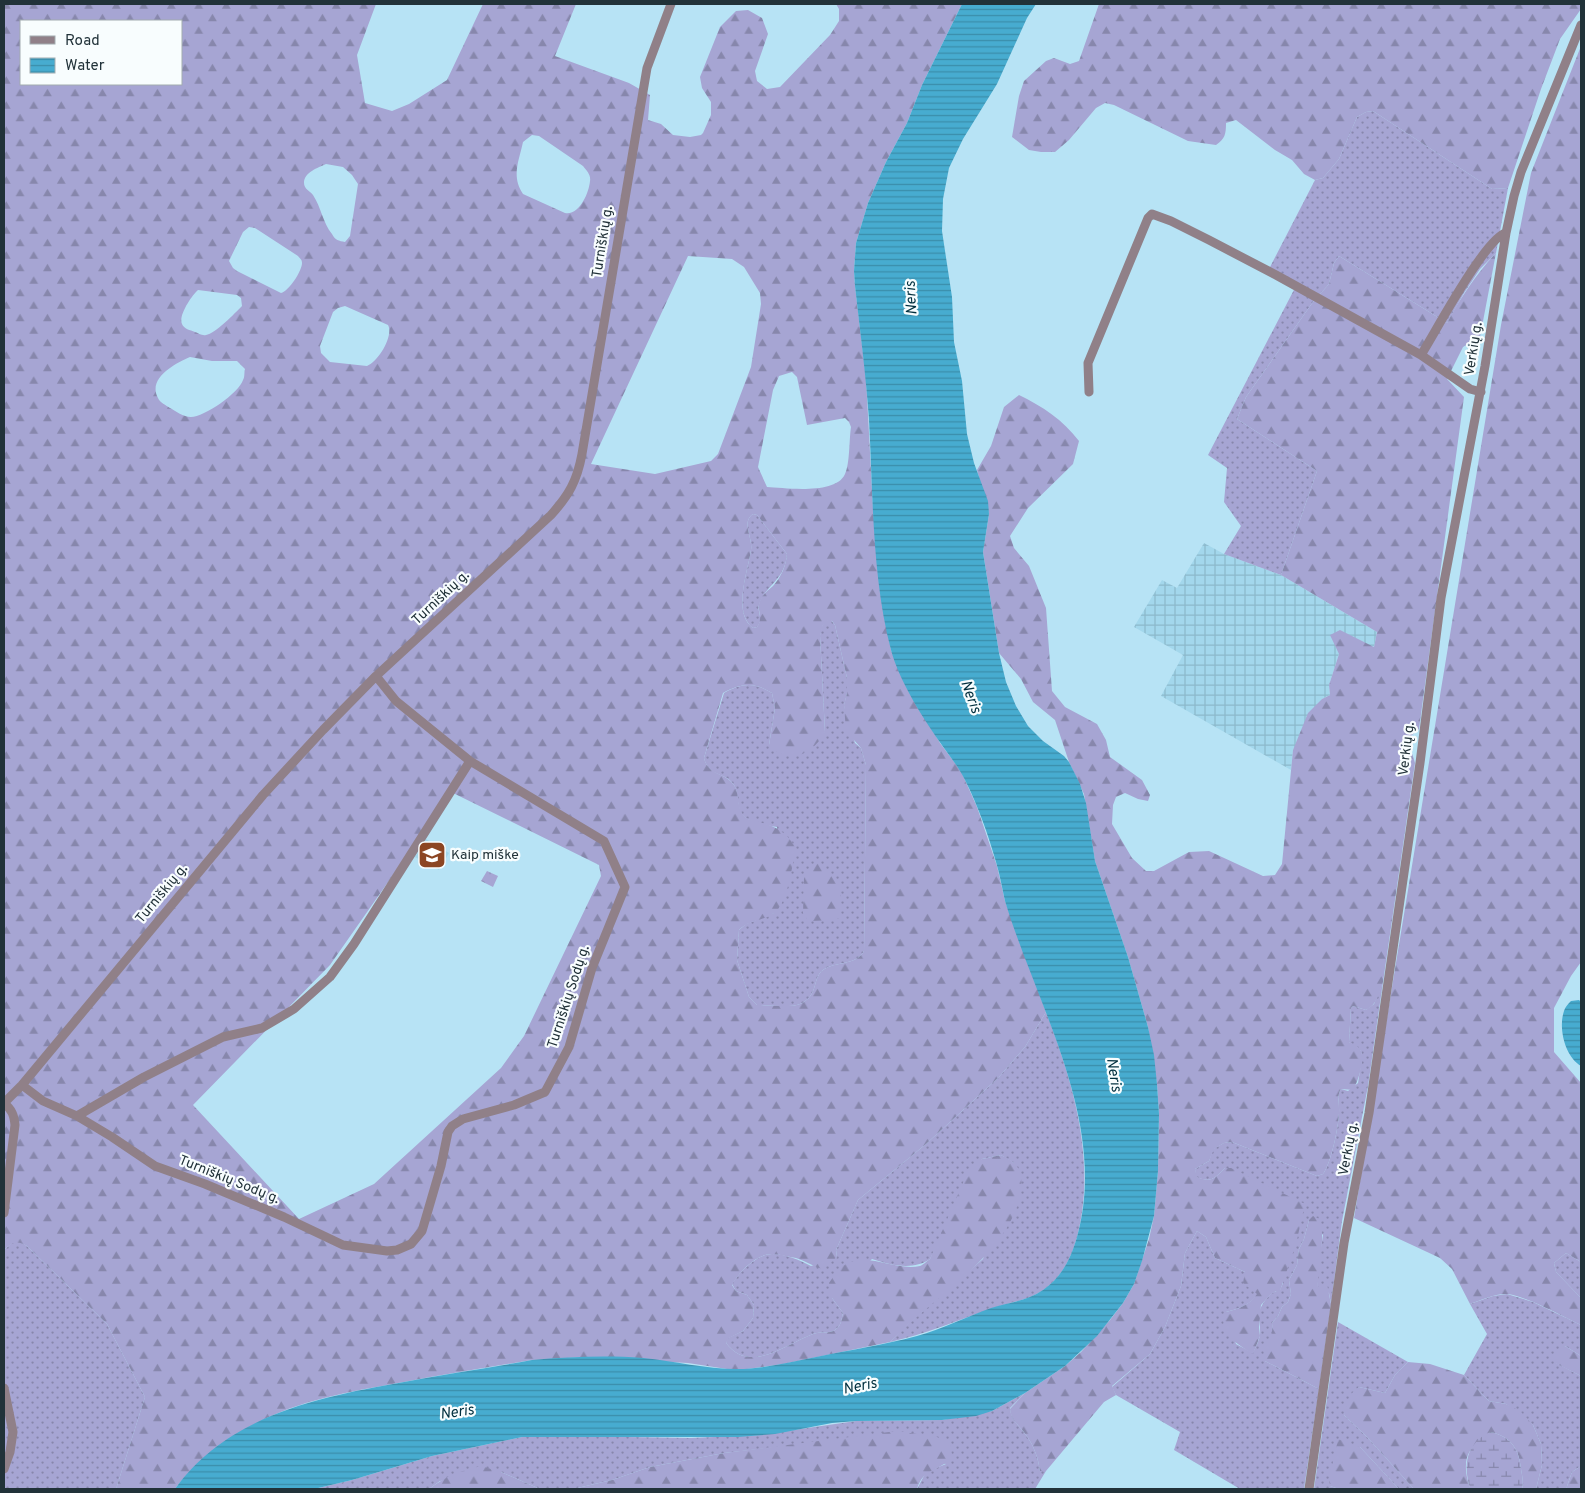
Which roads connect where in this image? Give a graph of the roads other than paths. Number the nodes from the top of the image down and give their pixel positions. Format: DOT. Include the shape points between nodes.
graph roads {
  1 [pos="672,4"];
  2 [pos="1581,25"];
  3 [pos="1506,232"];
  4 [pos="1421,355"];
  5 [pos="1089,392"];
  6 [pos="1481,392"];
  7 [pos="376,676"];
  8 [pos="470,761"];
  9 [pos="22,1085"];
  10 [pos="4,1103"];
  11 [pos="77,1116"];
  12 [pos="4,1213"];
  13 [pos="4,1388"];
  14 [pos="4,1468"];
  15 [pos="1312,1488"];
  1 -- 7 [label="street, Turniškių g." via="646,68 582,454 574,485 551,516"];
  2 -- 3 [label="street, Verkių g." via="1521,172"];
  3 -- 4 [label="street" via="1481,257"];
  3 -- 6 [label="street, Verkių g."];
  4 -- 5 [label="street" via="1259,266 1152,214 1088,363"];
  4 -- 6 [label="street" via="1470,389"];
  6 -- 15 [label="street, Verkių g." via="1441,598 1369,1113 1344,1243"];
  7 -- 8 [label="street, Turniškių Sodų g." via="396,701"];
  7 -- 9 [label="street, Turniškių g." via="262,795"];
  8 -- 11 [label="street" via="354,944 318,989 294,1009 262,1028 223,1037"];
  8 -- 11 [label="street, Turniškių Sodų g." via="604,841 624,887 592,968 570,1048 545,1092 452,1126 422,1231 410,1244 387,1251 343,1245 266,1209 155,1166"];
  9 -- 10 [label="street, Turniškių g."];
  9 -- 11 [label="street, Turniškių Sodų g." via="43,1101"];
  10 -- 12 [label="street" via="11,1109 15,1125"];
  13 -- 14 [label="street" via="13,1432"];
}
